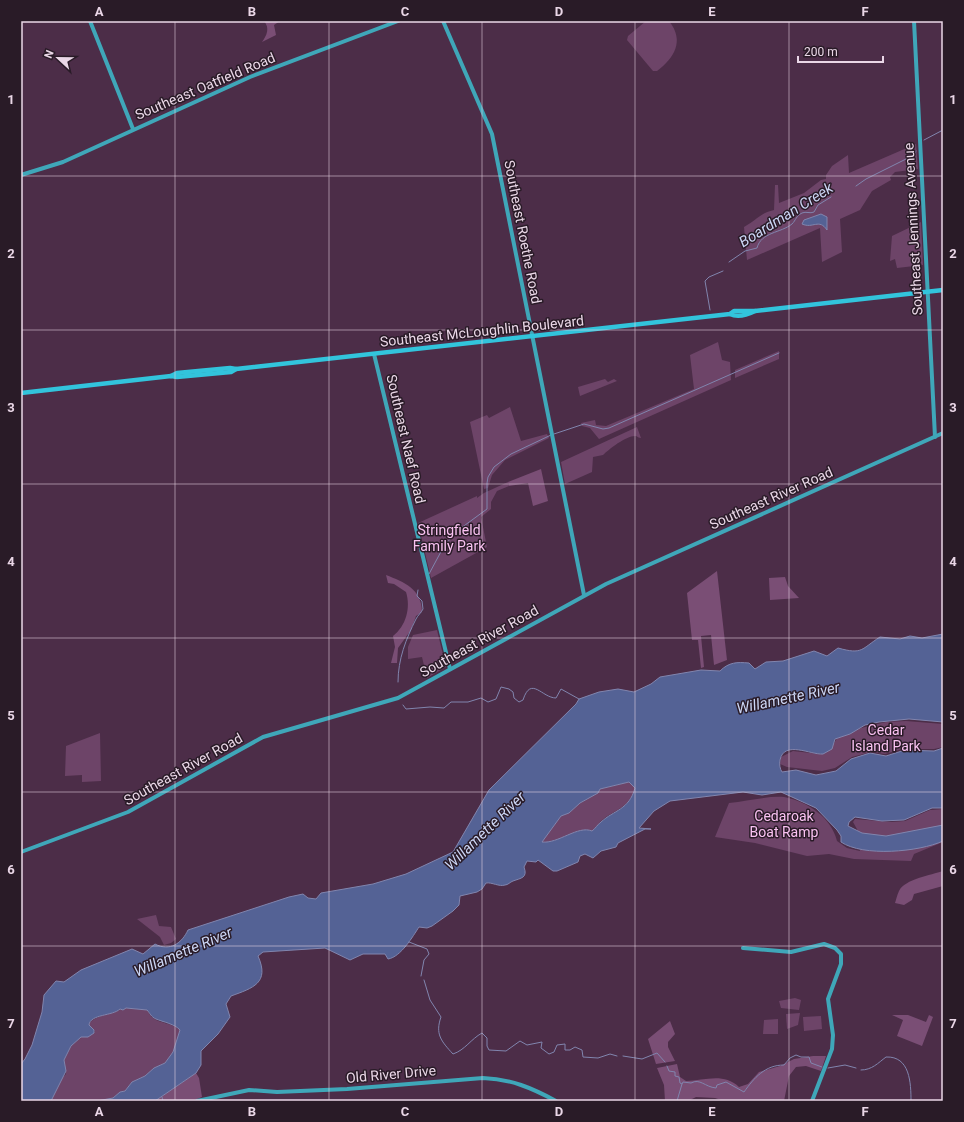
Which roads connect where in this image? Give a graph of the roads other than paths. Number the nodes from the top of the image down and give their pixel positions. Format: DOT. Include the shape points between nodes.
graph roads {
  1 [pos="90,21"];
  2 [pos="398,21"];
  3 [pos="443,21"];
  4 [pos="914,21"];
  5 [pos="133,129"];
  6 [pos="21,175"];
  7 [pos="943,290"];
  8 [pos="927,292"];
  9 [pos="532,336"];
  10 [pos="374,354"];
  11 [pos="21,393"];
  12 [pos="943,433"];
  13 [pos="935,437"];
  14 [pos="584,595"];
  15 [pos="450,669"];
  16 [pos="21,852"];
  17 [pos="743,948"];
  18 [pos="198,1101"];
  19 [pos="556,1101"];
  20 [pos="812,1101"];
  1 -- 5 [label="street"];
  2 -- 5 [label="street, Southeast Oatfield Road" via="250,77"];
  3 -- 9 [label="street, Southeast Roethe Road" via="491,131"];
  4 -- 8 [label="street, Southeast Jennings Avenue"];
  5 -- 6 [label="street, Southeast Oatfield Road" via="59,164"];
  7 -- 8 [label="main road, Southeast McLoughlin Boulevard"];
  8 -- 9 [label="main road, Southeast McLoughlin Boulevard" via="755,311 734,311 730,314"];
  8 -- 13 [label="street, Southeast Jennings Avenue"];
  9 -- 10 [label="main road, Southeast McLoughlin Boulevard"];
  9 -- 14 [label="street, Southeast Roethe Road"];
  10 -- 11 [label="main road, Southeast McLoughlin Boulevard" via="236,369 231,372"];
  10 -- 15 [label="street, Southeast Naef Road"];
  12 -- 13 [label="street, Southeast River Road"];
  13 -- 14 [label="street, Southeast River Road"];
  14 -- 15 [label="street, Southeast River Road"];
  15 -- 16 [label="street, Southeast River Road" via="390,701 263,737 128,812"];
  17 -- 20 [label="street" via="794,952 824,944 835,948 841,954 842,964 828,999 832,1048"];
  18 -- 19 [label="street, Old River Drive" via="250,1090 280,1092 347,1089 483,1078 518,1083"];
}
